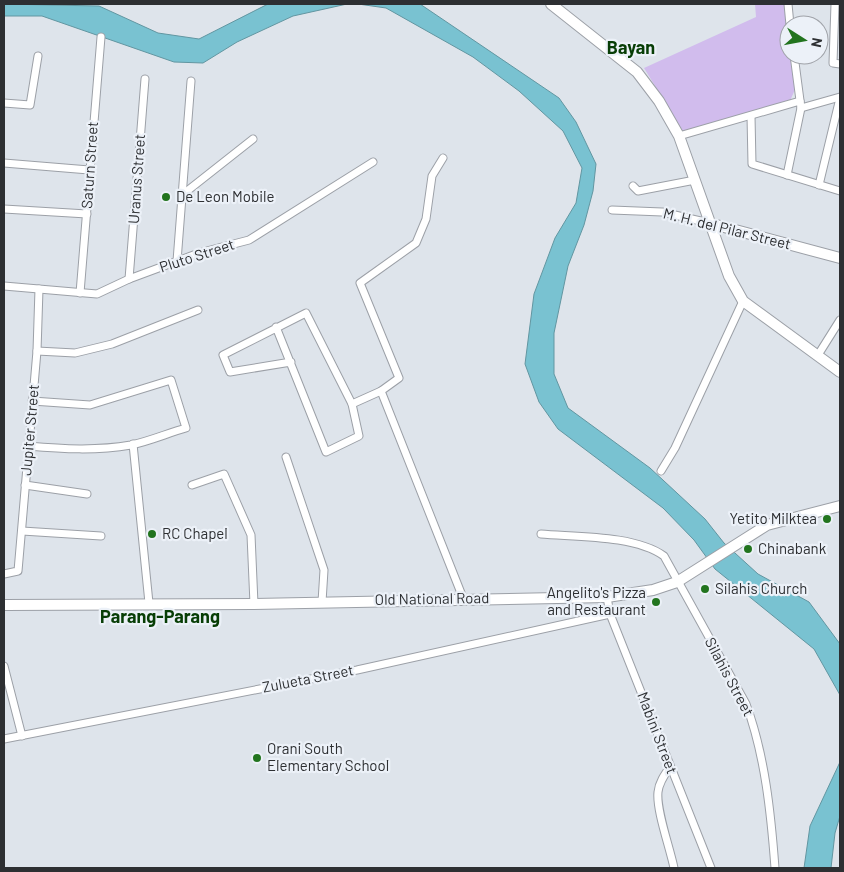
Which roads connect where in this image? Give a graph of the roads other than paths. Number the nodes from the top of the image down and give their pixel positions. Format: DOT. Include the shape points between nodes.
graph roads {
  1 [pos="551,4"];
  2 [pos="835,4"];
  3 [pos="101,37"];
  4 [pos="38,56"];
  5 [pos="840,64"];
  6 [pos="795,65"];
  7 [pos="145,79"];
  8 [pos="190,81"];
  9 [pos="840,97"];
  10 [pos="4,103"];
  11 [pos="800,104"];
  12 [pos="751,116"];
  13 [pos="680,136"];
  14 [pos="253,139"];
  15 [pos="443,158"];
  16 [pos="373,162"];
  17 [pos="4,163"];
  18 [pos="89,170"];
  19 [pos="787,175"];
  20 [pos="695,180"];
  21 [pos="819,185"];
  22 [pos="632,186"];
  23 [pos="840,191"];
  24 [pos="182,195"];
  25 [pos="4,208"];
  26 [pos="612,210"];
  27 [pos="86,214"];
  28 [pos="709,223"];
  29 [pos="840,258"];
  30 [pos="177,261"];
  31 [pos="129,279"];
  32 [pos="4,286"];
  33 [pos="39,288"];
  34 [pos="80,292"];
  35 [pos="743,301"];
  36 [pos="198,310"];
  37 [pos="840,320"];
  38 [pos="276,327"];
  39 [pos="37,351"];
  40 [pos="818,356"];
  41 [pos="291,362"];
  42 [pos="840,372"];
  43 [pos="381,391"];
  44 [pos="32,401"];
  45 [pos="352,404"];
  46 [pos="133,444"];
  47 [pos="28,446"];
  48 [pos="286,457"];
  49 [pos="661,471"];
  50 [pos="192,484"];
  51 [pos="25,485"];
  52 [pos="87,494"];
  53 [pos="840,506"];
  54 [pos="22,531"];
  55 [pos="540,534"];
  56 [pos="101,536"];
  57 [pos="4,574"];
  58 [pos="677,582"];
  59 [pos="607,597"];
  60 [pos="464,598"];
  61 [pos="322,602"];
  62 [pos="149,603"];
  63 [pos="254,604"];
  64 [pos="4,605"];
  65 [pos="610,614"];
  66 [pos="4,666"];
  67 [pos="22,736"];
  68 [pos="4,739"];
  69 [pos="670,767"];
  70 [pos="674,868"];
  71 [pos="711,868"];
  72 [pos="775,868"];
  1 -- 13 [label="main road" via="637,72"];
  2 -- 5 [label="street" via="833,63"];
  3 -- 18 [label="street, Saturn Street"];
  4 -- 10 [label="street" via="30,105"];
  6 -- 11 [label="street"];
  7 -- 31 [label="street, Uranus Street"];
  8 -- 24 [label="street"];
  9 -- 11 [label="street"];
  9 -- 21 [label="street"];
  11 -- 12 [label="street"];
  11 -- 19 [label="street"];
  12 -- 13 [label="street"];
  12 -- 19 [label="street" via="752,164"];
  13 -- 20 [label="main road"];
  14 -- 24 [label="street"];
  15 -- 43 [label="street" via="432,176 426,219 416,243 360,283 398,378"];
  16 -- 30 [label="street, Pluto Street" via="249,240"];
  17 -- 18 [label="street"];
  18 -- 27 [label="street, Saturn Street"];
  19 -- 21 [label="street"];
  20 -- 22 [label="street" via="638,191"];
  20 -- 28 [label="main road"];
  21 -- 23 [label="street"];
  24 -- 30 [label="street"];
  25 -- 27 [label="street"];
  26 -- 28 [label="street, M. H. del Pilar Street" via="662,212"];
  27 -- 34 [label="street, Saturn Street"];
  28 -- 29 [label="main road, M. H. del Pilar Street"];
  28 -- 35 [label="main road" via="729,276"];
  30 -- 31 [label="street, Pluto Street"];
  31 -- 34 [label="street, Pluto Street" via="97,294"];
  32 -- 33 [label="street, Pluto Street"];
  33 -- 34 [label="street, Pluto Street"];
  33 -- 39 [label="street, Jupiter Street"];
  35 -- 40 [label="main road"];
  35 -- 49 [label="street" via="675,448"];
  36 -- 39 [label="street" via="112,344 75,353"];
  37 -- 40 [label="street"];
  38 -- 41 [label="street"];
  38 -- 41 [label="street" via="223,355 230,372"];
  38 -- 45 [label="street" via="306,313"];
  39 -- 44 [label="street, Jupiter Street"];
  40 -- 42 [label="main road"];
  41 -- 45 [label="street" via="326,452 359,436"];
  43 -- 45 [label="street"];
  43 -- 60 [label="street"];
  44 -- 46 [label="street" via="90,404 171,380 186,428"];
  44 -- 47 [label="street, Jupiter Street"];
  46 -- 47 [label="street" via="69,450"];
  46 -- 62 [label="street"];
  47 -- 51 [label="street, Jupiter Street"];
  48 -- 61 [label="street" via="324,570"];
  50 -- 63 [label="street" via="224,474 250,536"];
  51 -- 52 [label="street"];
  51 -- 54 [label="street, Jupiter Street"];
  53 -- 58 [label="main road, Old National Road" via="768,525"];
  54 -- 56 [label="street"];
  54 -- 57 [label="street, Jupiter Street" via="18,571"];
  55 -- 58 [label="street, Silahis Street" via="603,539 654,548 664,556"];
  58 -- 59 [label="main road, Old National Road" via="653,590"];
  58 -- 72 [label="street, Silahis Street" via="746,704 754,726 772,826"];
  59 -- 60 [label="main road, Old National Road"];
  59 -- 65 [label="street, Mabini Street"];
  60 -- 61 [label="main road, Old National Road"];
  61 -- 63 [label="main road, Old National Road"];
  62 -- 63 [label="main road, Old National Road"];
  62 -- 64 [label="main road, Old National Road"];
  65 -- 67 [label="street, Zulueta Street" via="357,670"];
  65 -- 69 [label="street, Mabini Street"];
  66 -- 67 [label="street"];
  67 -- 68 [label="street, Zulueta Street"];
  69 -- 70 [label="street" via="658,791"];
  69 -- 71 [label="street, Mabini Street"];
}
